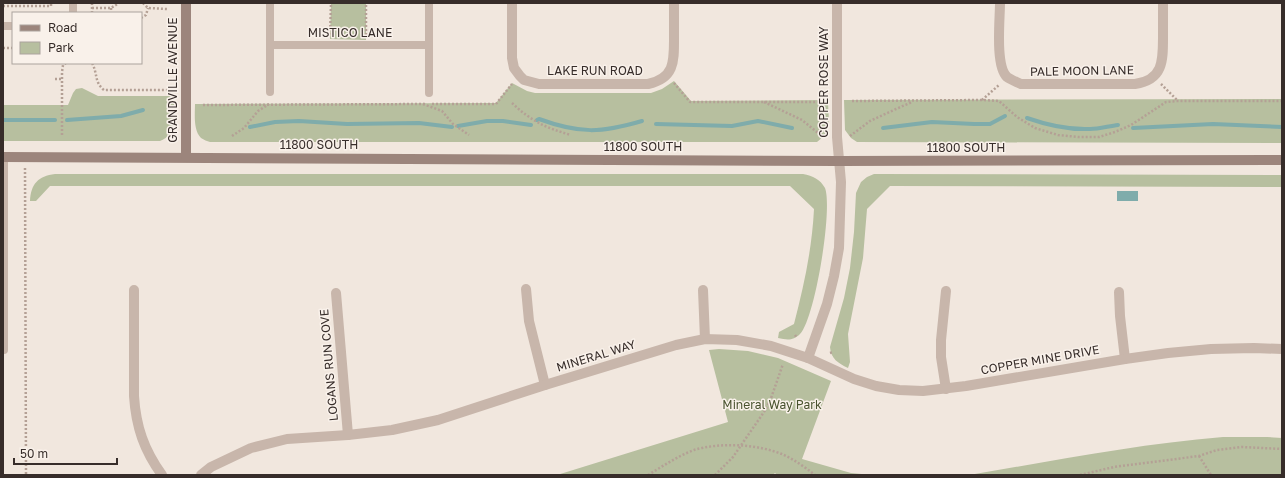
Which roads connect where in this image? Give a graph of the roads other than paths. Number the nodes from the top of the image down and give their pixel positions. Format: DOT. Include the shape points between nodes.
graph roads {
  1 [pos="186,3"];
  2 [pos="270,3"];
  3 [pos="429,3"];
  4 [pos="512,3"];
  5 [pos="674,3"];
  6 [pos="837,3"];
  7 [pos="1000,3"];
  8 [pos="1163,3"];
  9 [pos="270,45"];
  10 [pos="429,45"];
  11 [pos="270,92"];
  12 [pos="429,92"];
  13 [pos="4,158"];
  14 [pos="186,158"];
  15 [pos="1282,160"];
  16 [pos="840,161"];
  17 [pos="526,289"];
  18 [pos="134,290"];
  19 [pos="703,290"];
  20 [pos="946,291"];
  21 [pos="1119,292"];
  22 [pos="336,293"];
  23 [pos="705,339"];
  24 [pos="1282,348"];
  25 [pos="4,350"];
  26 [pos="808,358"];
  27 [pos="1125,359"];
  28 [pos="545,385"];
  29 [pos="946,389"];
  30 [pos="348,435"];
  31 [pos="162,475"];
  32 [pos="201,475"];
  1 -- 14 [label="main road, GRANDVILLE AVENUE"];
  2 -- 9 [label="lane"];
  3 -- 10 [label="lane"];
  4 -- 5 [label="street, LAKE RUN ROAD" via="514,68 529,82 540,84 648,84 667,76 674,62"];
  6 -- 16 [label="street, COPPER ROSE WAY" via="837,137"];
  7 -- 8 [label="street, PALE MOON LANE" via="1002,66 1007,77 1021,84 1145,82 1157,72 1162,63"];
  9 -- 10 [label="lane, MISTICO LANE"];
  9 -- 11 [label="lane"];
  10 -- 12 [label="lane"];
  13 -- 14 [label="main road, 11800 SOUTH"];
  13 -- 25 [label="lane"];
  14 -- 16 [label="main road, 11800 SOUTH"];
  15 -- 16 [label="main road, 11800 SOUTH"];
  16 -- 26 [label="street" via="839,248 827,304"];
  17 -- 28 [label="street" via="529,321"];
  18 -- 31 [label="street" via="135,410 141,438"];
  19 -- 23 [label="street"];
  20 -- 29 [label="street" via="941,357"];
  21 -- 27 [label="street"];
  22 -- 30 [label="street, LOGANS RUN COVE"];
  23 -- 26 [label="street, MINERAL WAY" via="737,340 771,346"];
  23 -- 28 [label="street, MINERAL WAY" via="676,345"];
  24 -- 27 [label="street, COPPER MINE DRIVE" via="1211,349"];
  26 -- 29 [label="street, COPPER MINE DRIVE" via="876,386 899,390"];
  27 -- 29 [label="street, COPPER MINE DRIVE"];
  28 -- 30 [label="street, MINERAL WAY" via="438,420 392,430"];
  30 -- 32 [label="street, MINERAL WAY" via="288,439 251,448"];
}
